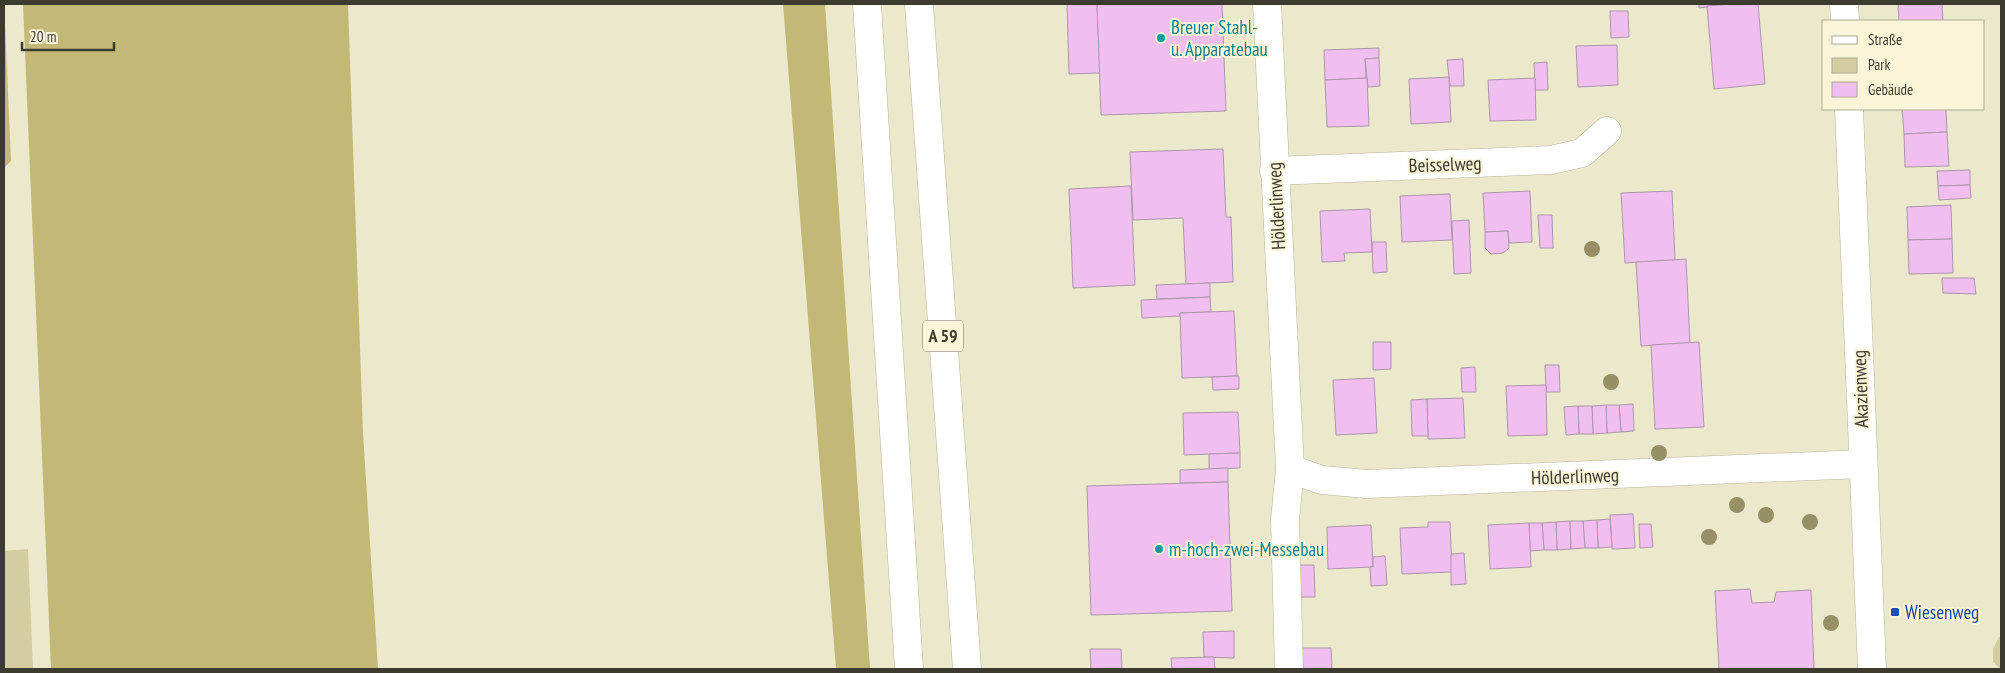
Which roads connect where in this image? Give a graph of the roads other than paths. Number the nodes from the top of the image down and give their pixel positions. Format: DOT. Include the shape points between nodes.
graph roads {
  1 [pos="866,4"];
  2 [pos="919,4"];
  3 [pos="1267,4"];
  4 [pos="1844,4"];
  5 [pos="1845,20"];
  6 [pos="1849,110"];
  7 [pos="1607,131"];
  8 [pos="1274,171"];
  9 [pos="1863,464"];
  10 [pos="1290,469"];
  11 [pos="909,669"];
  12 [pos="967,669"];
  13 [pos="1289,669"];
  14 [pos="1872,669"];
  1 -- 11 [label="main road"];
  2 -- 12 [label="main road, A 59"];
  3 -- 8 [label="main road, Hölderlinweg"];
  4 -- 5 [label="main road"];
  6 -- 9 [label="main road, Akazienweg"];
  7 -- 8 [label="main road, Beisselweg" via="1582,153 1551,160"];
  8 -- 10 [label="main road, Hölderlinweg"];
  9 -- 10 [label="main road, Hölderlinweg" via="1366,484 1322,480"];
  9 -- 14 [label="main road, Akazienweg"];
  10 -- 13 [label="main road, Hölderlinweg" via="1285,520"];
}
